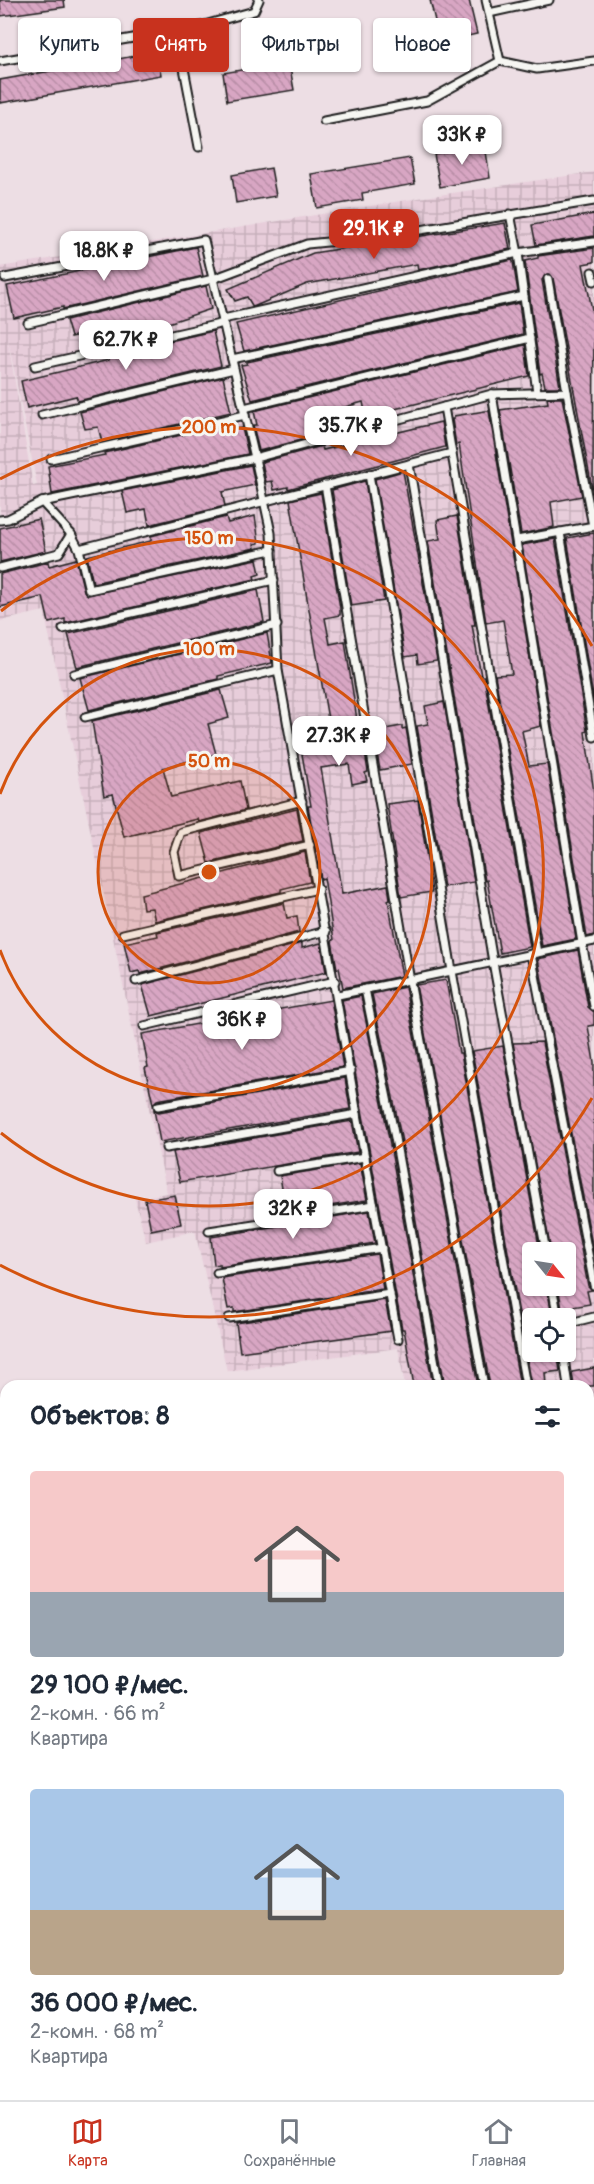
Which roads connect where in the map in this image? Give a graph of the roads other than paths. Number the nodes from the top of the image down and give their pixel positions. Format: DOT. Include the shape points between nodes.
graph roads {
  1 [pos="259,0"];
  2 [pos="486,0"];
  3 [pos="549,0"];
  4 [pos="489,13"];
  5 [pos="229,18"];
  6 [pos="133,38"];
  7 [pos="0,61"];
  8 [pos="500,61"];
  9 [pos="594,61"];
  10 [pos="185,72"];
  11 [pos="324,121"];
  12 [pos="199,147"];
  13 [pos="594,201"];
  14 [pos="510,214"];
  15 [pos="594,242"];
  16 [pos="518,253"];
  17 [pos="592,272"];
  18 [pos="5,278"];
  19 [pos="213,279"];
  20 [pos="548,279"];
  21 [pos="594,281"];
  22 [pos="524,296"];
  23 [pos="223,321"];
  24 [pos="28,323"];
  25 [pos="530,338"];
  26 [pos="232,359"];
  27 [pos="35,366"];
  28 [pos="234,369"];
  29 [pos="537,392"];
  30 [pos="567,392"];
  31 [pos="492,394"];
  32 [pos="444,407"];
  33 [pos="244,411"];
  34 [pos="42,415"];
  35 [pos="452,453"];
  36 [pos="51,459"];
  37 [pos="255,459"];
  38 [pos="409,464"];
  39 [pos="369,474"];
  40 [pos="325,485"];
  41 [pos="264,500"];
  42 [pos="42,502"];
  43 [pos="0,520"];
  44 [pos="593,526"];
  45 [pos="560,532"];
  46 [pos="71,534"];
  47 [pos="517,540"];
  48 [pos="79,549"];
  49 [pos="272,550"];
  50 [pos="0,568"];
  51 [pos="274,580"];
  52 [pos="276,625"];
  53 [pos="63,630"];
  54 [pos="278,669"];
  55 [pos="74,674"];
  56 [pos="84,717"];
  57 [pos="594,737"];
  58 [pos="302,801"];
  59 [pos="310,845"];
  60 [pos="318,888"];
  61 [pos="326,931"];
  62 [pos="123,934"];
  63 [pos="594,941"];
  64 [pos="582,943"];
  65 [pos="534,954"];
  66 [pos="493,962"];
  67 [pos="452,971"];
  68 [pos="136,981"];
  69 [pos="335,981"];
  70 [pos="410,981"];
  71 [pos="365,990"];
  72 [pos="338,995"];
  73 [pos="594,1006"];
  74 [pos="144,1026"];
  75 [pos="351,1071"];
  76 [pos="158,1106"];
  77 [pos="357,1114"];
  78 [pos="165,1148"];
  79 [pos="365,1157"];
  80 [pos="277,1172"];
  81 [pos="374,1205"];
  82 [pos="209,1231"];
  83 [pos="544,1242"];
  84 [pos="382,1248"];
  85 [pos="217,1273"];
  86 [pos="594,1286"];
  87 [pos="390,1294"];
  88 [pos="594,1317"];
  89 [pos="229,1318"];
  90 [pos="576,1322"];
  91 [pos="398,1339"];
  92 [pos="564,1362"];
  93 [pos="438,1380"];
  94 [pos="483,1380"];
  95 [pos="525,1380"];
  96 [pos="567,1380"];
  1 -- 5 [label="lane" via="254,11"];
  2 -- 4 [label="lane"];
  3 -- 4 [label="lane"];
  4 -- 8 [label="lane"];
  6 -- 7 [label="lane"];
  8 -- 9 [label="lane" via="537,69"];
  8 -- 11 [label="lane" via="428,101"];
  10 -- 12 [label="lane"];
  13 -- 14 [label="lane"];
  14 -- 16 [label="lane"];
  14 -- 19 [label="lane" via="378,237 307,244"];
  15 -- 16 [label="lane"];
  16 -- 22 [label="lane"];
  16 -- 23 [label="lane"];
  17 -- 21 [label="lane"];
  18 -- 19 [label="lane" via="204,240"];
  19 -- 23 [label="lane"];
  19 -- 24 [label="lane"];
  20 -- 30 [label="lane"];
  22 -- 25 [label="lane"];
  22 -- 26 [label="lane"];
  23 -- 26 [label="lane"];
  23 -- 27 [label="lane"];
  25 -- 29 [label="lane"];
  25 -- 33 [label="lane"];
  26 -- 28 [label="lane"];
  28 -- 33 [label="lane"];
  28 -- 34 [label="lane"];
  29 -- 30 [label="lane"];
  29 -- 31 [label="lane"];
  30 -- 44 [label="lane"];
  31 -- 32 [label="lane"];
  31 -- 47 [label="lane"];
  32 -- 35 [label="lane"];
  32 -- 37 [label="lane"];
  33 -- 36 [label="lane"];
  33 -- 37 [label="lane"];
  35 -- 38 [label="lane"];
  35 -- 65 [label="lane"];
  37 -- 41 [label="lane"];
  37 -- 42 [label="lane"];
  38 -- 39 [label="lane"];
  38 -- 66 [label="lane"];
  39 -- 40 [label="lane"];
  39 -- 67 [label="lane"];
  40 -- 41 [label="lane"];
  40 -- 70 [label="lane"];
  41 -- 48 [label="lane"];
  41 -- 49 [label="lane"];
  42 -- 43 [label="lane"];
  42 -- 46 [label="lane"];
  44 -- 45 [label="lane"];
  45 -- 47 [label="lane"];
  45 -- 57 [label="lane"];
  46 -- 48 [label="lane"];
  46 -- 50 [label="lane" via="59,553"];
  47 -- 64 [label="lane"];
  48 -- 49 [label="lane" via="88,590"];
  49 -- 51 [label="lane"];
  51 -- 52 [label="lane"];
  51 -- 53 [label="lane"];
  52 -- 54 [label="lane"];
  52 -- 55 [label="lane"];
  54 -- 56 [label="lane"];
  54 -- 58 [label="lane"];
  58 -- 59 [label="lane"];
  58 -- 59 [label="lane" via="181,832 174,852 178,876"];
  59 -- 60 [label="lane"];
  60 -- 61 [label="lane"];
  60 -- 62 [label="lane"];
  61 -- 68 [label="lane"];
  61 -- 69 [label="lane"];
  63 -- 64 [label="lane"];
  64 -- 65 [label="lane"];
  64 -- 73 [label="lane"];
  65 -- 66 [label="lane"];
  65 -- 86 [label="lane"];
  66 -- 67 [label="lane"];
  66 -- 83 [label="lane"];
  67 -- 70 [label="lane"];
  67 -- 95 [label="lane"];
  69 -- 72 [label="lane"];
  69 -- 74 [label="lane"];
  70 -- 71 [label="lane"];
  70 -- 94 [label="lane"];
  71 -- 72 [label="lane"];
  71 -- 93 [label="lane"];
  72 -- 75 [label="lane"];
  75 -- 76 [label="lane"];
  75 -- 77 [label="lane"];
  77 -- 78 [label="lane"];
  77 -- 79 [label="lane"];
  79 -- 80 [label="lane"];
  79 -- 81 [label="lane"];
  81 -- 82 [label="lane"];
  81 -- 84 [label="lane"];
  84 -- 85 [label="lane"];
  84 -- 87 [label="lane"];
  87 -- 89 [label="lane"];
  87 -- 91 [label="lane"];
  88 -- 90 [label="lane"];
  92 -- 96 [label="lane"];
}
